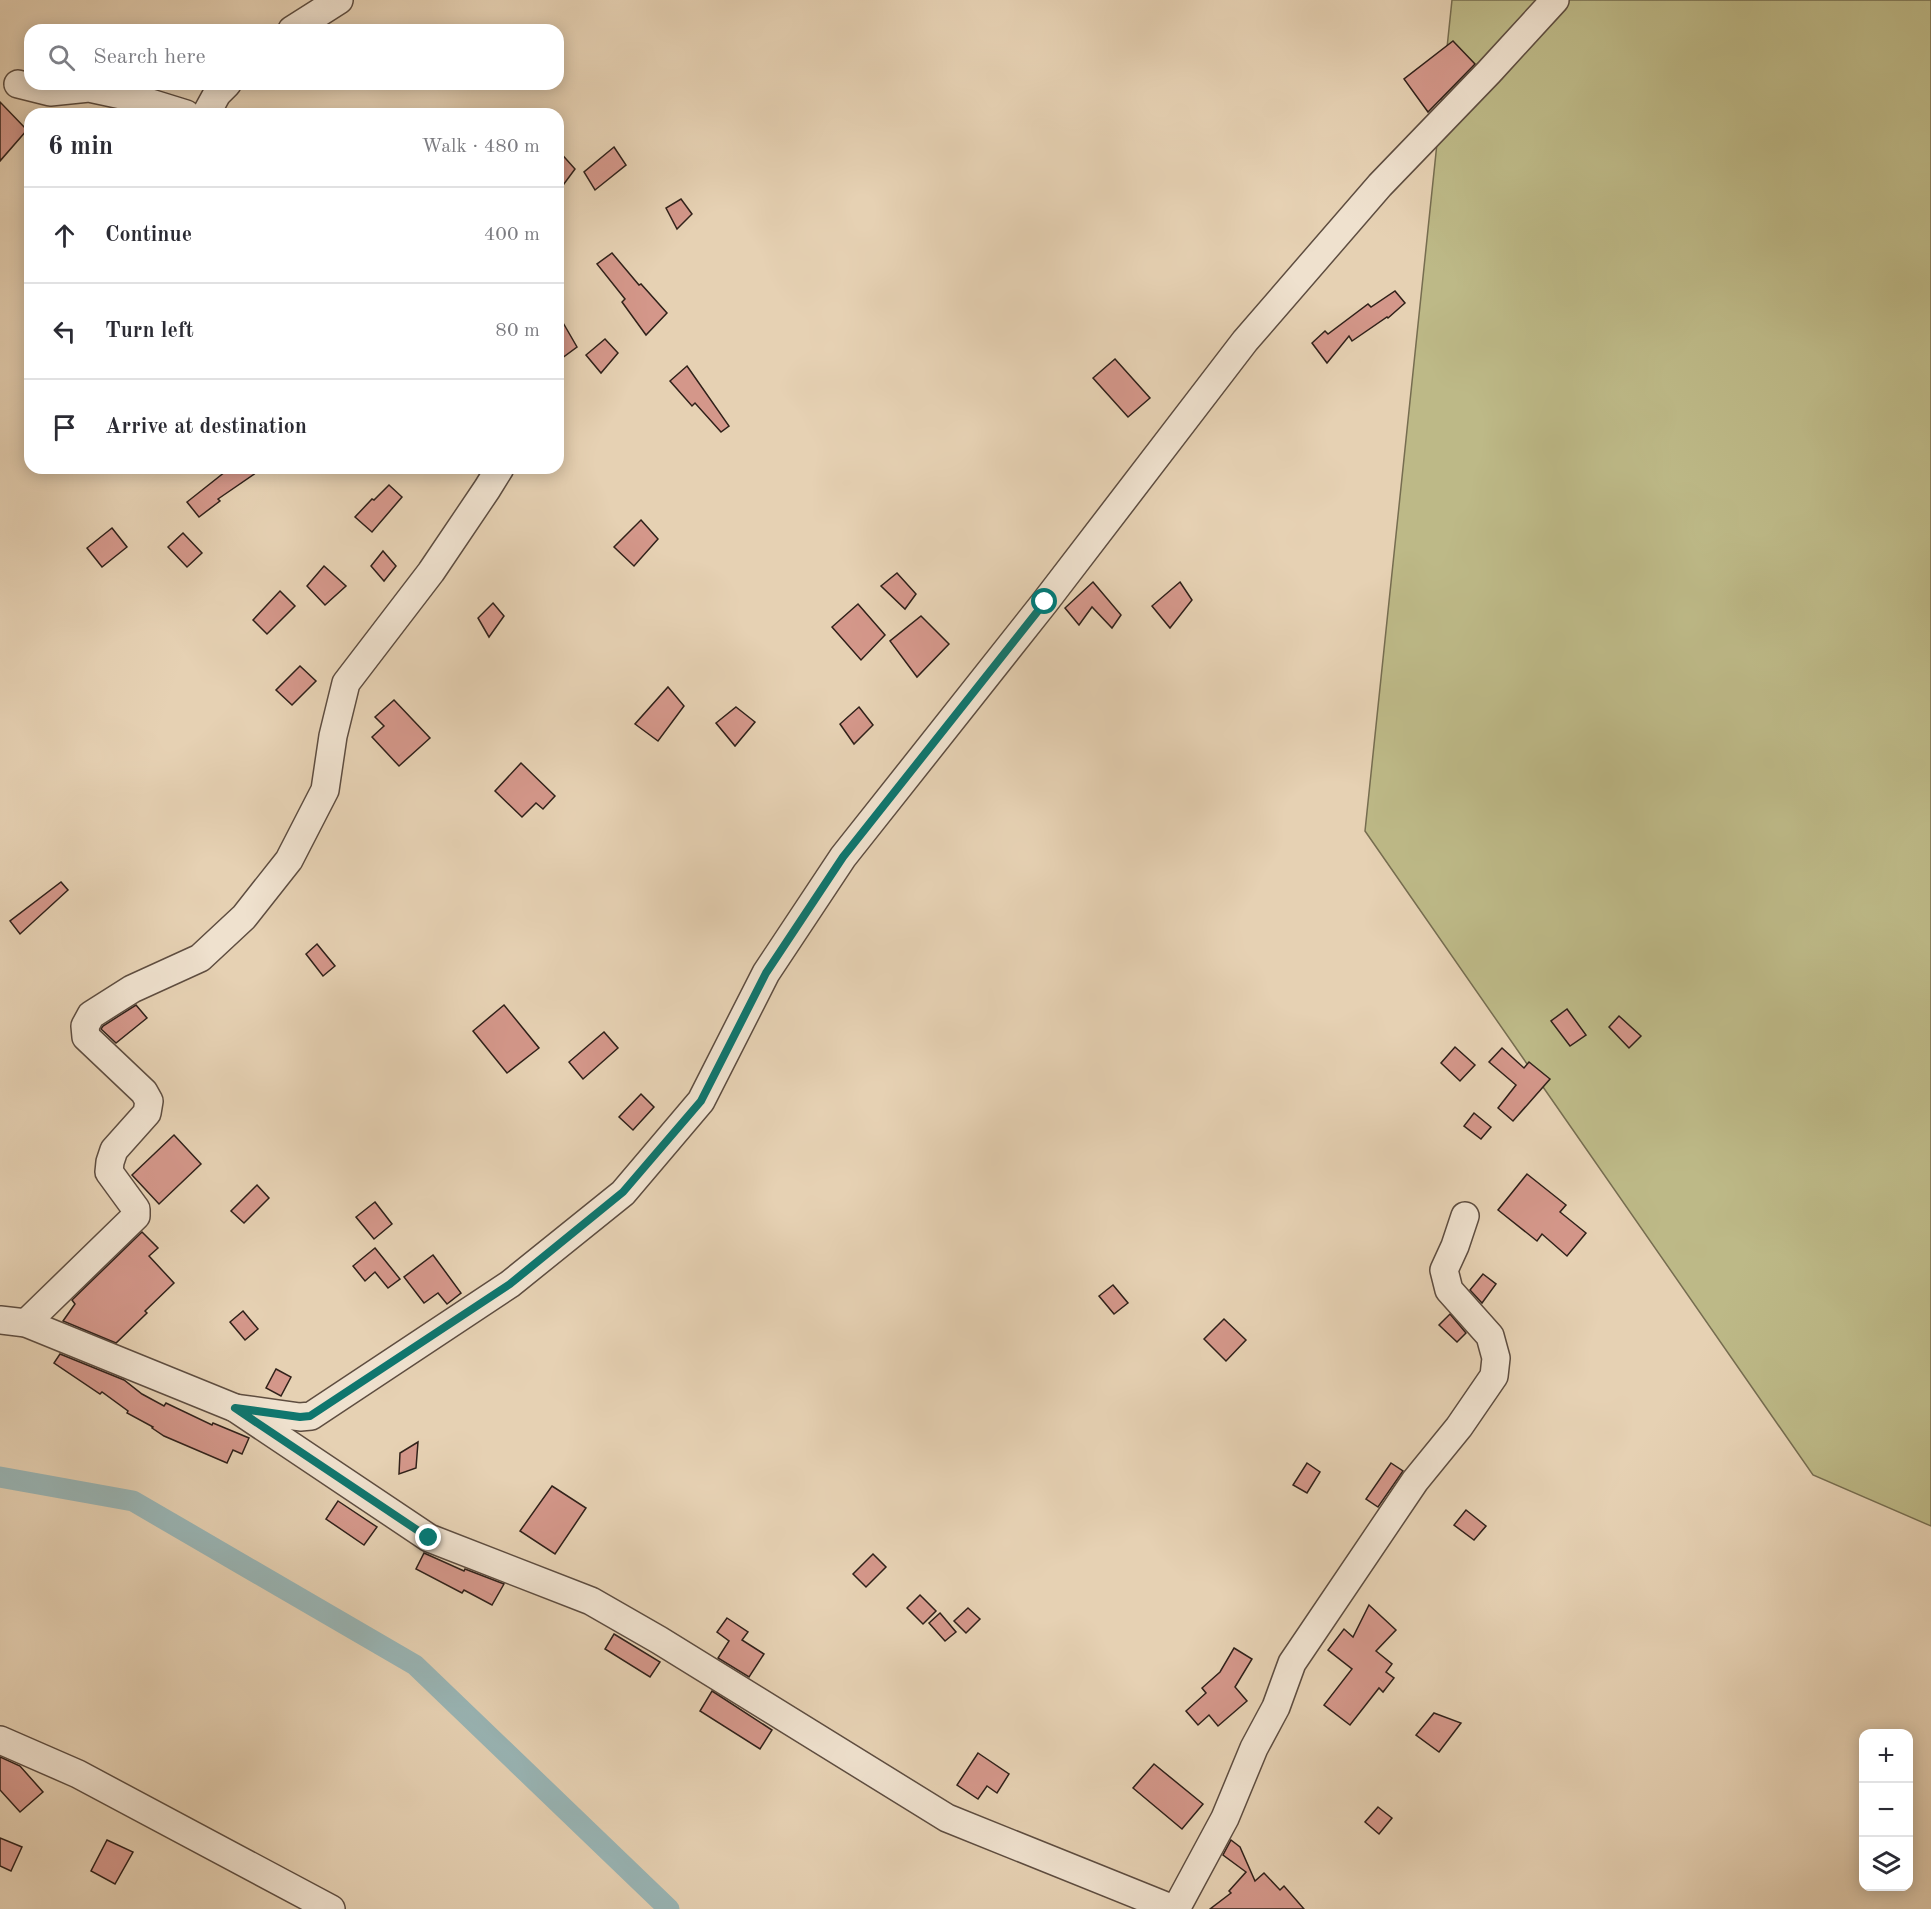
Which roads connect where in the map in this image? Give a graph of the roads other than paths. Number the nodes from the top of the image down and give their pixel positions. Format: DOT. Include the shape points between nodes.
graph roads {
  1 [pos="339,0"];
  2 [pos="1555,0"];
  3 [pos="301,24"];
  4 [pos="18,84"];
  5 [pos="24,86"];
  6 [pos="42,90"];
  7 [pos="70,90"];
  8 [pos="98,90"];
  9 [pos="221,90"];
  10 [pos="167,108"];
  11 [pos="209,108"];
  12 [pos="496,474"];
  13 [pos="1465,1216"];
  14 [pos="13,1322"];
  15 [pos="235,1408"];
  16 [pos="0,1740"];
  17 [pos="331,1909"];
  18 [pos="1174,1909"];
  1 -- 3 [label="street"];
  2 -- 15 [label="street" via="1380,185 1245,341 843,857 766,973 701,1101 623,1192 510,1284 310,1416"];
  4 -- 5 [label="street"];
  6 -- 7 [label="street"];
  8 -- 10 [label="street"];
  9 -- 11 [label="street"];
  12 -- 14 [label="street" via="431,572 346,683 325,790 289,860 244,917 200,958 132,990 91,1015 87,1037 149,1101 147,1113 114,1150 110,1162 109,1172 136,1209 136,1216"];
  13 -- 18 [label="street" via="1444,1270 1449,1290 1490,1336 1496,1358 1494,1376 1409,1490 1292,1663 1225,1818"];
  14 -- 15 [label="street"];
  15 -- 18 [label="street" via="429,1538 591,1600 947,1818"];
  16 -- 17 [label="street" via="78,1774"];
}
